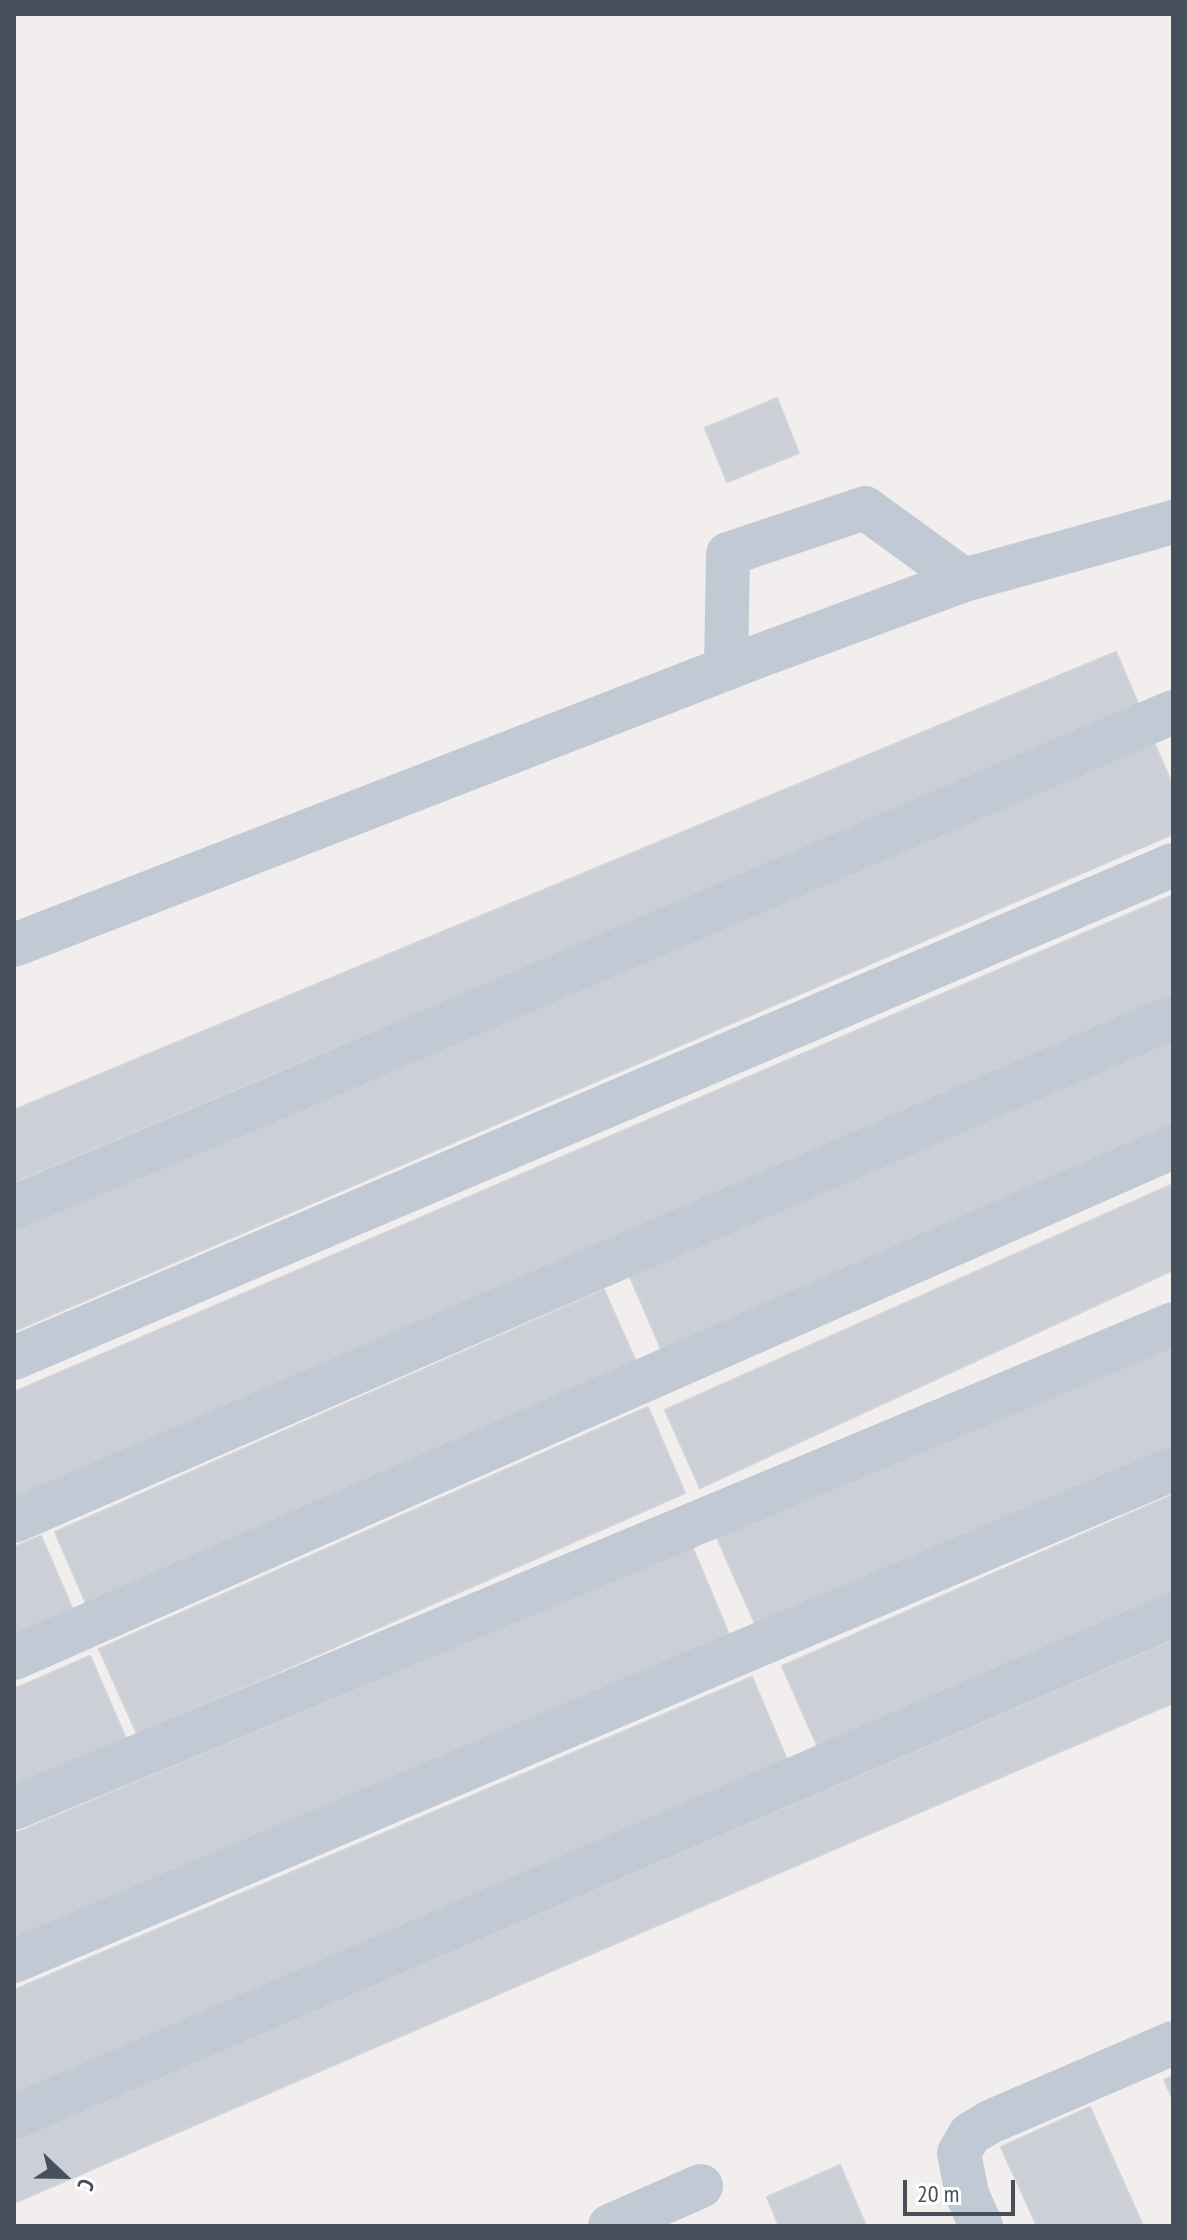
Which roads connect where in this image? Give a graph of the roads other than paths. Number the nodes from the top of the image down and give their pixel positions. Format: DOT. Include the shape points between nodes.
graph roads {
  1 [pos="1173,522"];
  2 [pos="964,580"];
  3 [pos="726,669"];
  4 [pos="1173,712"];
  5 [pos="1173,865"];
  6 [pos="14,945"];
  7 [pos="1173,1017"];
  8 [pos="1173,1147"];
  9 [pos="14,1207"];
  10 [pos="1173,1324"];
  11 [pos="14,1358"];
  12 [pos="1173,1469"];
  13 [pos="14,1521"];
  14 [pos="1173,1615"];
  15 [pos="14,1658"];
  16 [pos="14,1808"];
  17 [pos="14,1961"];
  18 [pos="1173,2043"];
  19 [pos="14,2117"];
  20 [pos="701,2186"];
  21 [pos="610,2226"];
  22 [pos="981,2226"];
  1 -- 2 [label="lane"];
  2 -- 3 [label="lane"];
  2 -- 3 [label="lane" via="865,508 728,554"];
  3 -- 6 [label="lane"];
  4 -- 9 [label="lane"];
  5 -- 11 [label="lane"];
  7 -- 13 [label="lane"];
  8 -- 15 [label="lane"];
  10 -- 16 [label="lane"];
  12 -- 17 [label="lane"];
  14 -- 19 [label="lane"];
  18 -- 22 [label="lane" via="970,2134 959,2153 967,2194"];
  20 -- 21 [label="lane"];
}
